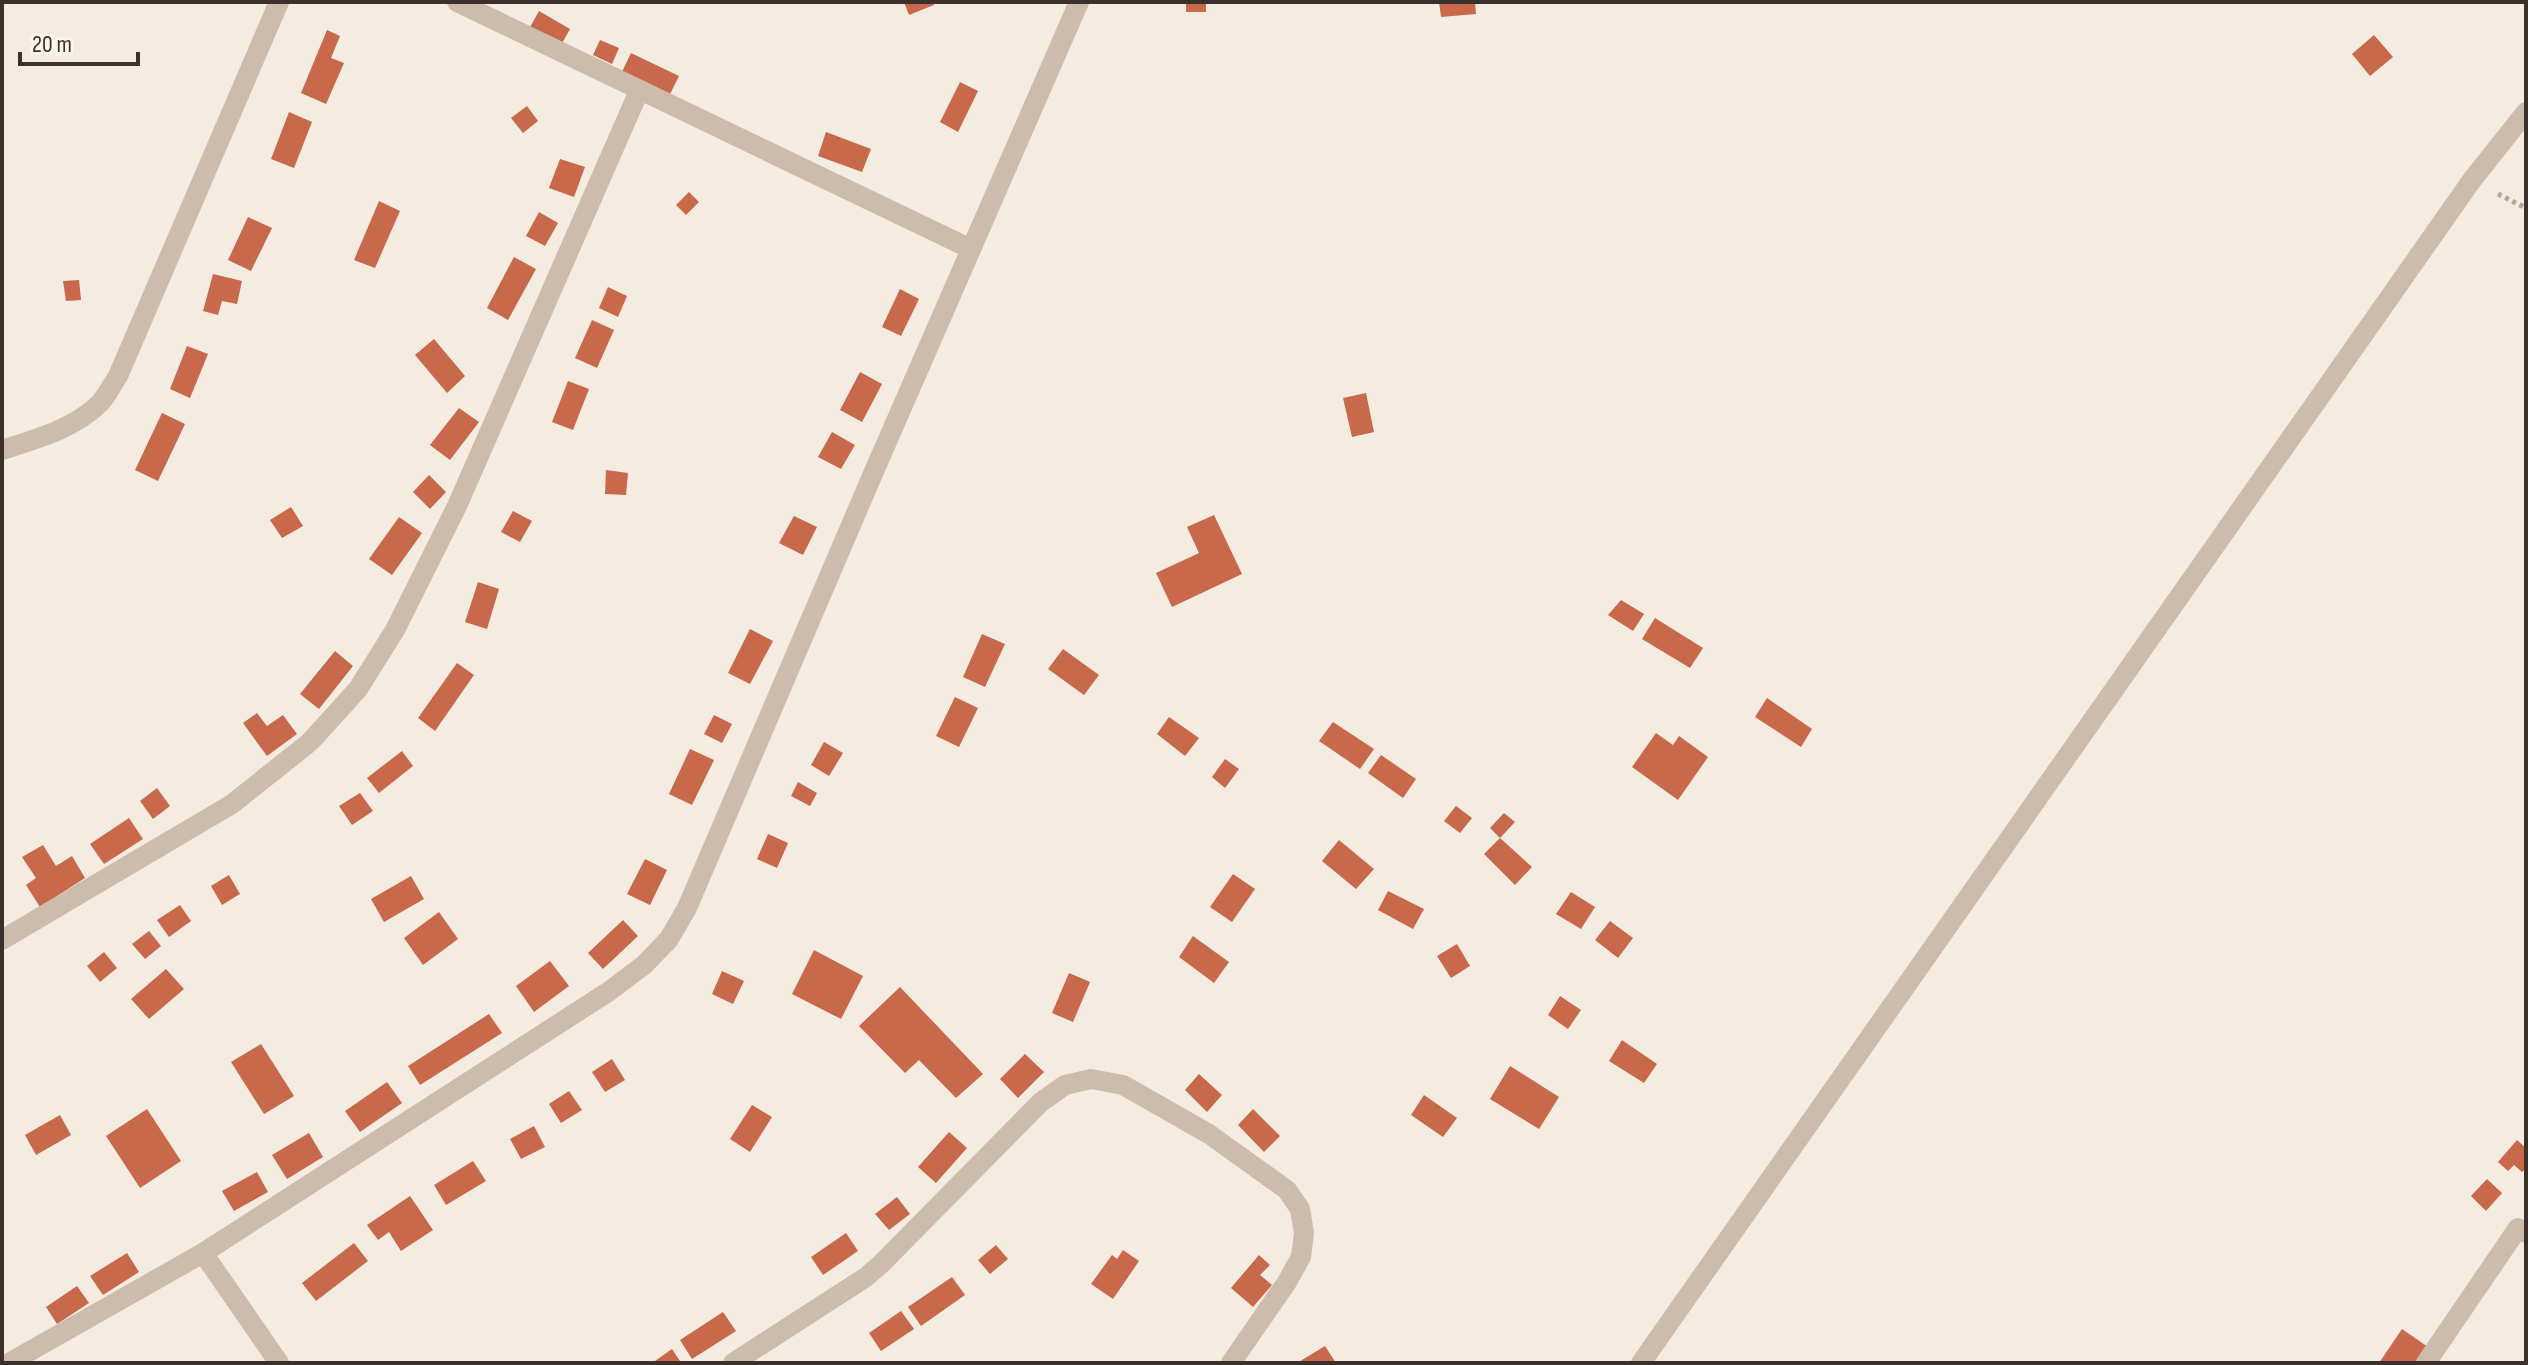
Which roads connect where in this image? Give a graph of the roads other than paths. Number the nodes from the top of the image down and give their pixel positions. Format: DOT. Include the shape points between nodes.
graph roads {
  1 [pos="279,2"];
  2 [pos="457,2"];
  3 [pos="1079,2"];
  4 [pos="639,91"];
  5 [pos="2526,112"];
  6 [pos="971,249"];
  7 [pos="2,450"];
  8 [pos="2,940"];
  9 [pos="2526,1233"];
  10 [pos="203,1253"];
  11 [pos="9,1363"];
  12 [pos="279,1363"];
  13 [pos="733,1363"];
  14 [pos="1231,1363"];
  15 [pos="1641,1363"];
  16 [pos="2426,1363"];
  1 -- 7 [label="street" via="118,376 100,403 76,420"];
  2 -- 4 [label="street"];
  3 -- 6 [label="street"];
  4 -- 6 [label="street"];
  4 -- 8 [label="street" via="457,506 395,630 358,689 310,742 232,804"];
  5 -- 15 [label="street" via="2472,180"];
  6 -- 10 [label="street" via="687,908 669,939 608,992"];
  9 -- 16 [label="street" via="2518,1228"];
  10 -- 11 [label="street"];
  10 -- 12 [label="street"];
  13 -- 14 [label="street" via="866,1277 1041,1102 1065,1085 1091,1079 1123,1085 1209,1134 1287,1190 1300,1209 1301,1257"];
}
